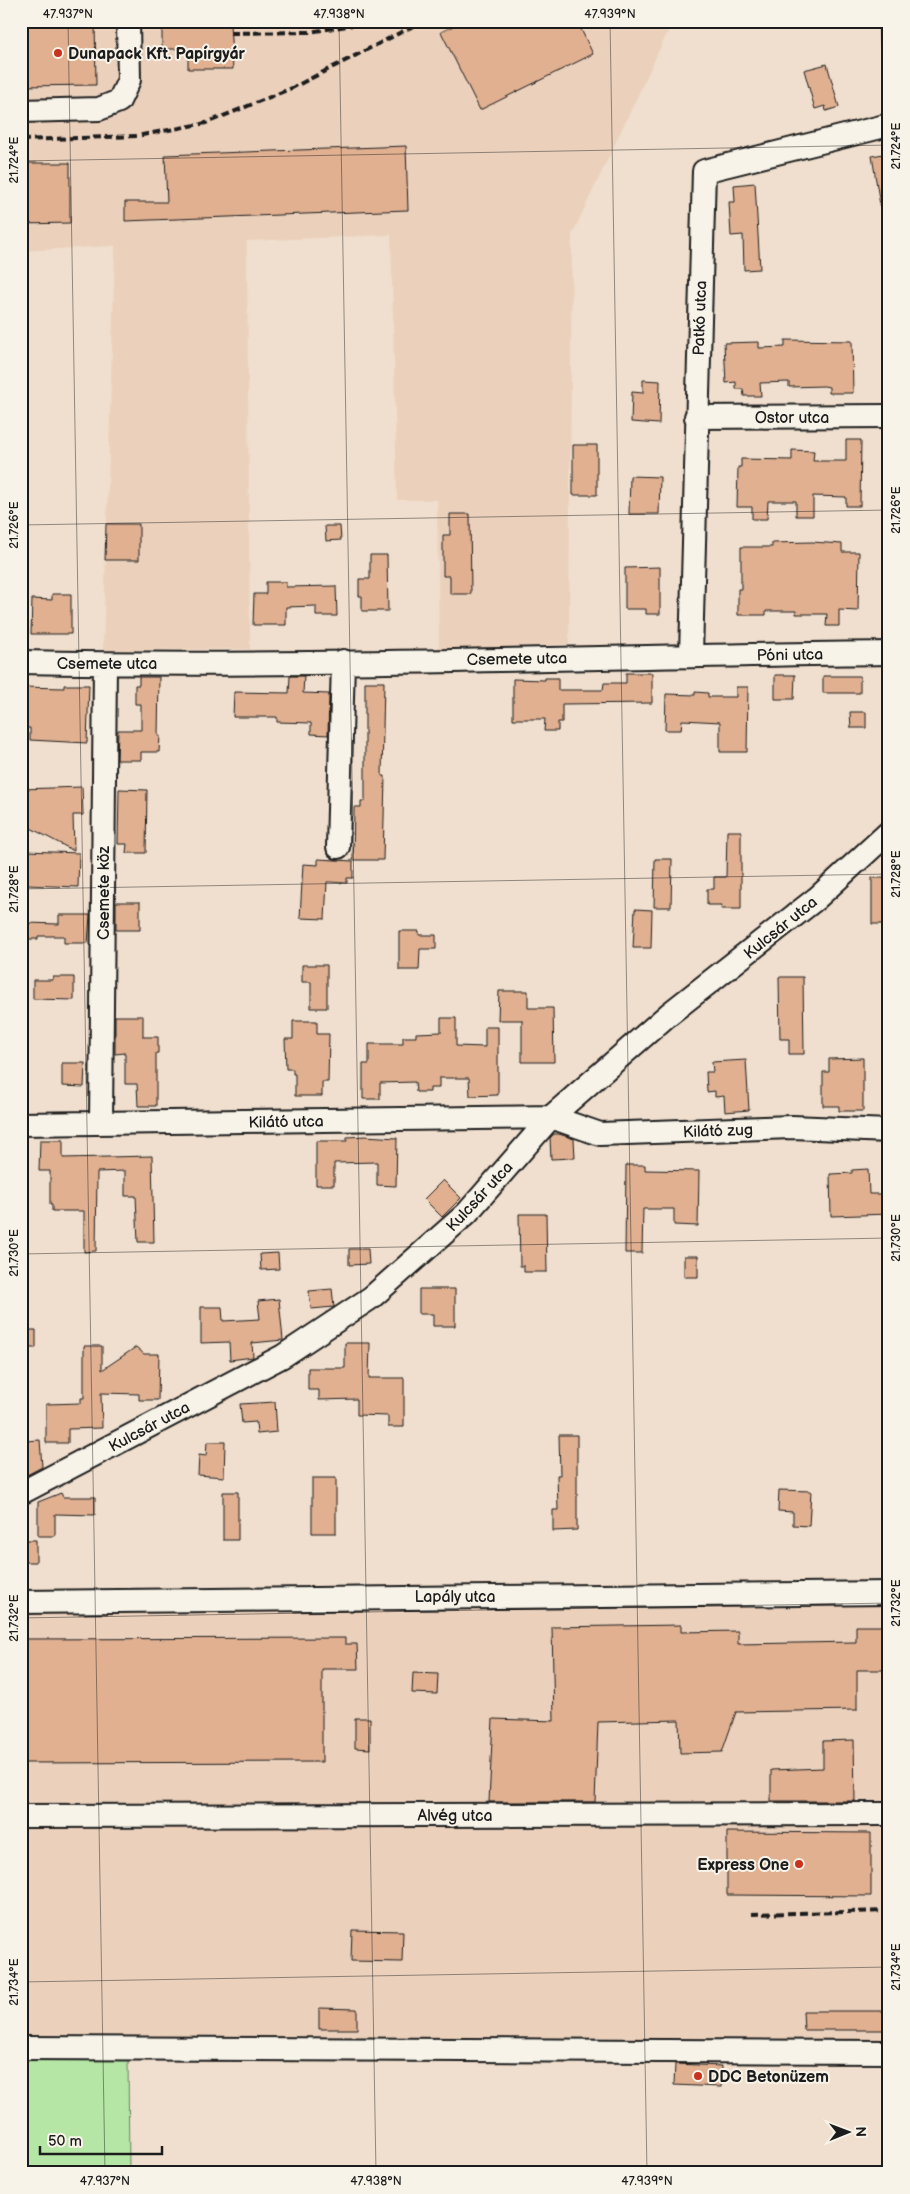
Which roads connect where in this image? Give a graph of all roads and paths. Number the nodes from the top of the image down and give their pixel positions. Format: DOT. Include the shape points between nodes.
graph roads {
  1 [pos="128,21"];
  2 [pos="21,110"];
  3 [pos="889,125"];
  4 [pos="889,416"];
  5 [pos="696,417"];
  6 [pos="889,653"];
  7 [pos="691,655"];
  8 [pos="343,661"];
  9 [pos="21,662"];
  10 [pos="105,664"];
  11 [pos="889,832"];
  12 [pos="338,847"];
  13 [pos="551,1117"];
  14 [pos="101,1123"];
  15 [pos="21,1124"];
  16 [pos="889,1131"];
  17 [pos="21,1493"];
  18 [pos="889,1593"];
  19 [pos="21,1602"];
  20 [pos="889,1814"];
  21 [pos="21,1816"];
  22 [pos="21,2048"];
  23 [pos="889,2052"];
  1 -- 2 [label="street" via="130,80 119,101 98,109"];
  3 -- 5 [label="street, Patkó utca" via="704,170"];
  4 -- 5 [label="street, Ostor utca"];
  5 -- 7 [label="street, Patkó utca"];
  6 -- 7 [label="street, Póni utca"];
  7 -- 8 [label="street, Csemete utca"];
  8 -- 10 [label="street, Csemete utca"];
  8 -- 12 [label="street"];
  9 -- 10 [label="street, Csemete utca"];
  10 -- 14 [label="street, Csemete köz"];
  11 -- 13 [label="street, Kulcsár utca" via="817,898 670,1014"];
  13 -- 14 [label="street, Kilátó utca"];
  13 -- 16 [label="street, Kilátó zug" via="600,1134 792,1127"];
  13 -- 17 [label="street, Kulcsár utca" via="467,1213 372,1298 283,1356"];
  14 -- 15 [label="street, Kilátó utca"];
  18 -- 19 [label="street, Lapály utca"];
  20 -- 21 [label="street, Alvég utca"];
  22 -- 23 [label="street"];
}
